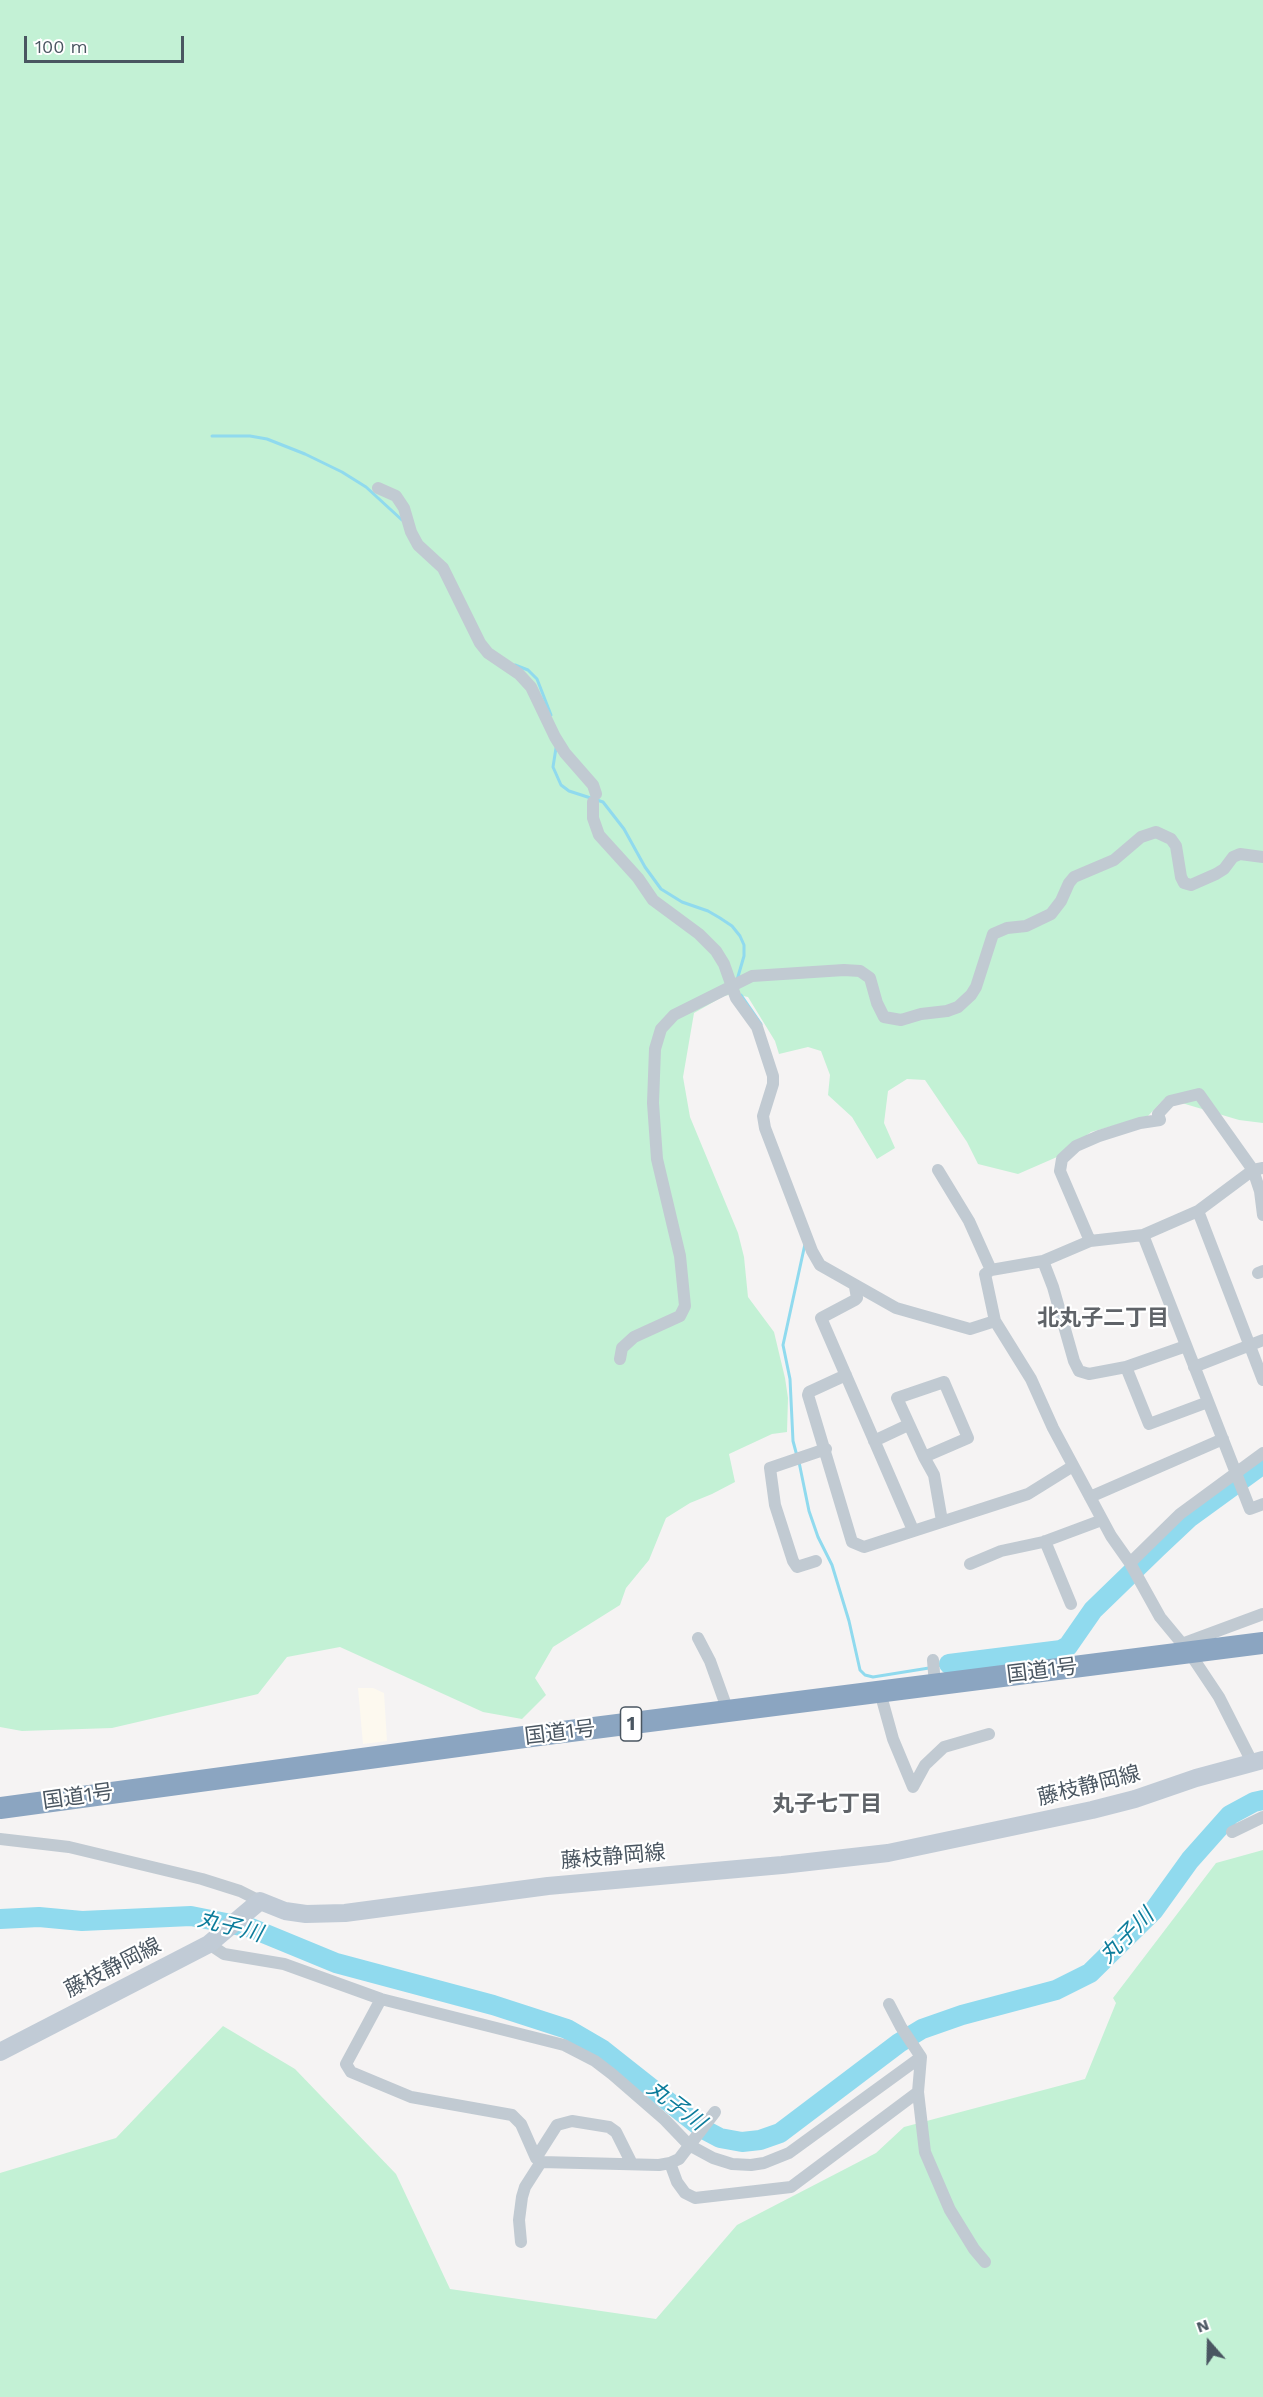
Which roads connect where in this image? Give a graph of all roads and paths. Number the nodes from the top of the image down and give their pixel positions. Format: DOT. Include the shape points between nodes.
graph roads {
  1 [pos="378,488"];
  2 [pos="1263,856"];
  3 [pos="731,988"];
  4 [pos="1258,1169"];
  5 [pos="938,1170"];
  6 [pos="1198,1212"];
  7 [pos="1263,1215"];
  8 [pos="1143,1235"];
  9 [pos="1090,1241"];
  10 [pos="1043,1261"];
  11 [pos="991,1270"];
  12 [pos="855,1287"];
  13 [pos="995,1321"];
  14 [pos="1263,1340"];
  15 [pos="1249,1345"];
  16 [pos="1186,1347"];
  17 [pos="620,1359"];
  18 [pos="1126,1367"];
  19 [pos="1194,1367"];
  20 [pos="846,1375"];
  21 [pos="1263,1380"];
  22 [pos="1208,1402"];
  23 [pos="908,1425"];
  24 [pos="1223,1439"];
  25 [pos="874,1441"];
  26 [pos="826,1449"];
  27 [pos="1263,1454"];
  28 [pos="924,1457"];
  29 [pos="1073,1466"];
  30 [pos="1239,1478"];
  31 [pos="1090,1497"];
  32 [pos="1263,1504"];
  33 [pos="1102,1520"];
  34 [pos="942,1521"];
  35 [pos="913,1530"];
  36 [pos="1045,1541"];
  37 [pos="816,1561"];
  38 [pos="970,1564"];
  39 [pos="1133,1568"];
  40 [pos="1071,1604"];
  41 [pos="1263,1614"];
  42 [pos="698,1638"];
  43 [pos="1263,1643"];
  44 [pos="1185,1648"];
  45 [pos="933,1660"];
  46 [pos="935,1679"];
  47 [pos="880,1692"];
  48 [pos="728,1711"];
  49 [pos="990,1734"];
  50 [pos="1258,1761"];
  51 [pos="0,1808"];
  52 [pos="1263,1817"];
  53 [pos="1232,1832"];
  54 [pos="0,1839"];
  55 [pos="254,1907"];
  56 [pos="213,1941"];
  57 [pos="381,1999"];
  58 [pos="889,2004"];
  59 [pos="0,2052"];
  60 [pos="920,2056"];
  61 [pos="918,2092"];
  62 [pos="714,2115"];
  63 [pos="691,2144"];
  64 [pos="539,2160"];
  65 [pos="670,2163"];
  66 [pos="632,2164"];
  67 [pos="521,2242"];
  68 [pos="985,2262"];
  1 -- 3 [label="street" via="396,496 404,508 411,532 443,568 488,654 519,674 531,687 565,753 593,785 593,818 599,835 638,878 652,900 716,951"];
  2 -- 3 [label="street" via="1240,854 1224,869 1191,885 1181,877 1176,846 1171,839 1156,832 1141,837 1114,860 1074,877 1051,914 1026,926 993,934 976,987 958,1007 947,1011 901,1020 884,1017 870,978 856,970 762,974"];
  3 -- 12 [label="street" via="753,1019 770,1064 773,1084 763,1116 765,1128 812,1251 820,1265"];
  3 -- 17 [label="street" via="674,1015 658,1034 653,1069 657,1159 678,1245 685,1306 680,1316 634,1336 622,1348"];
  4 -- 6 [label="street"];
  4 -- 7 [label="street"];
  4 -- 9 [label="street" via="1199,1094 1170,1101 1158,1114 1161,1120 1099,1136 1076,1146 1062,1159 1060,1171"];
  5 -- 11 [label="street" via="969,1221"];
  6 -- 8 [label="street"];
  6 -- 15 [label="street"];
  8 -- 9 [label="street"];
  8 -- 16 [label="street"];
  9 -- 10 [label="street"];
  10 -- 11 [label="street"];
  10 -- 18 [label="street" via="1076,1367 1089,1374"];
  11 -- 13 [label="street" via="985,1274"];
  12 -- 13 [label="street" via="896,1308 970,1329"];
  12 -- 20 [label="street" via="858,1298 821,1318"];
  13 -- 29 [label="street" via="1031,1379"];
  14 -- 15 [label="street"];
  15 -- 19 [label="street"];
  15 -- 21 [label="street"];
  16 -- 18 [label="street"];
  16 -- 19 [label="street"];
  18 -- 22 [label="street" via="1149,1424"];
  19 -- 22 [label="street"];
  20 -- 25 [label="street"];
  20 -- 26 [label="street" via="808,1395"];
  22 -- 24 [label="street"];
  23 -- 25 [label="street"];
  23 -- 28 [label="street"];
  23 -- 28 [label="street" via="897,1398 944,1382 968,1438"];
  24 -- 30 [label="street"];
  24 -- 31 [label="street"];
  25 -- 35 [label="street"];
  26 -- 35 [label="street" via="852,1542 864,1547"];
  26 -- 37 [label="street" via="770,1468 775,1505 793,1562 797,1567"];
  27 -- 30 [label="street"];
  28 -- 34 [label="street" via="934,1475"];
  29 -- 31 [label="street"];
  29 -- 34 [label="street" via="1028,1494"];
  30 -- 32 [label="street" via="1250,1509"];
  30 -- 39 [label="street" via="1180,1514"];
  31 -- 33 [label="street"];
  33 -- 36 [label="street"];
  33 -- 39 [label="street"];
  34 -- 35 [label="street"];
  36 -- 38 [label="street"];
  36 -- 40 [label="street"];
  39 -- 44 [label="street" via="1160,1617"];
  41 -- 44 [label="street"];
  42 -- 48 [label="street"];
  43 -- 44 [label="highway, 国道1号 / 1"];
  44 -- 46 [label="highway, 国道1号 / 1"];
  44 -- 50 [label="street"];
  45 -- 46 [label="street"];
  46 -- 47 [label="highway, 国道1号 / 1"];
  47 -- 48 [label="highway, 国道1号 / 1"];
  47 -- 49 [label="street" via="913,1788 925,1764 944,1748"];
  48 -- 51 [label="highway, 国道1号 / 1"];
  50 -- 55 [label="main road, 藤枝静岡線" via="1113,1805 888,1853 548,1886 324,1914"];
  52 -- 53 [label="street"];
  54 -- 55 [label="street" via="69,1848 202,1879 240,1891"];
  55 -- 56 [label="main road, 藤枝静岡線"];
  56 -- 57 [label="street" via="224,1954 284,1964"];
  56 -- 59 [label="main road, 藤枝静岡線"];
  57 -- 63 [label="street" via="538,2037 576,2051 612,2074"];
  57 -- 64 [label="street" via="346,2064 351,2072 411,2097 512,2115 521,2124"];
  58 -- 60 [label="street"];
  60 -- 61 [label="street"];
  60 -- 63 [label="street" via="778,2158 751,2165 732,2164"];
  61 -- 65 [label="street" via="791,2187 695,2199 677,2182"];
  61 -- 68 [label="street" via="925,2152 950,2210"];
  62 -- 63 [label="street"];
  63 -- 65 [label="street"];
  64 -- 66 [label="street"];
  64 -- 66 [label="street" via="557,2125 572,2121 609,2127 616,2132"];
  64 -- 67 [label="street" via="522,2197"];
  65 -- 66 [label="street"];
}
